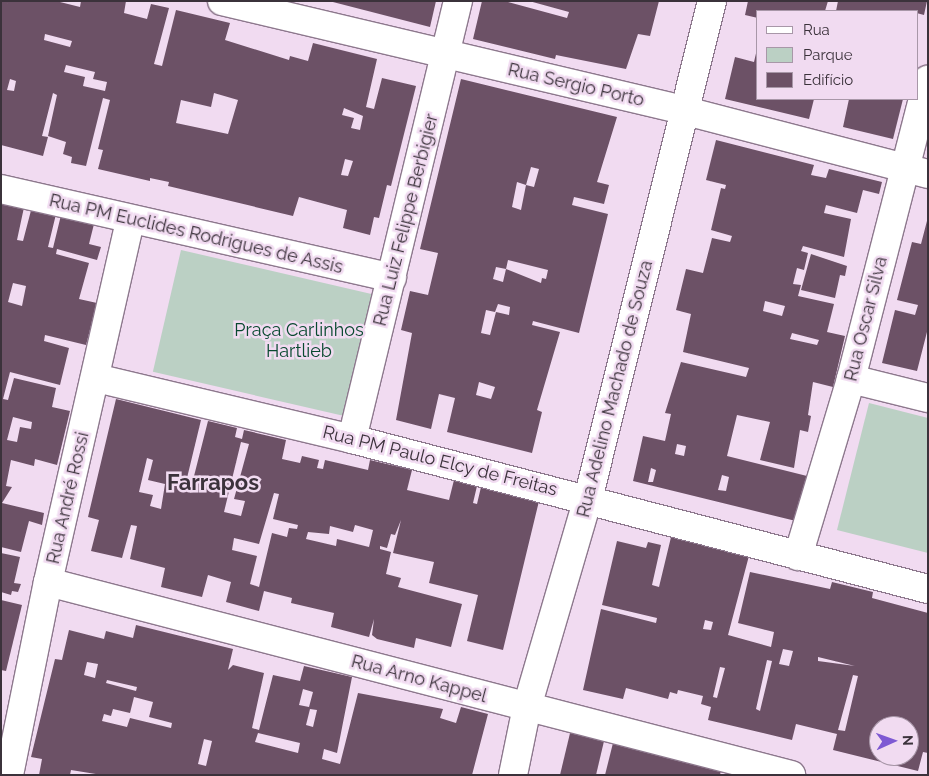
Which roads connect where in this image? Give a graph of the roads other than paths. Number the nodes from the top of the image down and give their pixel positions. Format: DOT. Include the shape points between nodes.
graph roads {
  1 [pos="222,1"];
  2 [pos="458,1"];
  3 [pos="712,1"];
  4 [pos="446,54"];
  5 [pos="928,80"];
  6 [pos="686,111"];
  7 [pos="916,171"];
  8 [pos="1,190"];
  9 [pos="130,221"];
  10 [pos="392,278"];
  11 [pos="96,378"];
  12 [pos="852,379"];
  13 [pos="928,398"];
  14 [pos="352,439"];
  15 [pos="588,499"];
  16 [pos="798,556"];
  17 [pos="48,582"];
  18 [pos="928,588"];
  19 [pos="527,707"];
  20 [pos="9,775"];
  21 [pos="514,775"];
  22 [pos="791,775"];
  1 -- 4 [label="street, Rua Sergio Porto"];
  2 -- 4 [label="street, Rua Luiz Felippe Berbigier"];
  3 -- 6 [label="street, Rua Adelino Machado de Souza"];
  4 -- 6 [label="street, Rua Sergio Porto"];
  4 -- 10 [label="street, Rua Luiz Felippe Berbigier"];
  5 -- 7 [label="street, Rua Oscar Silva"];
  6 -- 7 [label="street, Rua Sergio Porto"];
  6 -- 15 [label="street, Rua Adelino Machado de Souza"];
  7 -- 12 [label="street, Rua Oscar Silva"];
  8 -- 9 [label="street, Rua PM Euclides Rodrigues de Assis"];
  9 -- 10 [label="street, Rua PM Euclides Rodrigues de Assis"];
  9 -- 11 [label="street, Rua André Rossi"];
  10 -- 14 [label="street, Rua Luiz Felippe Berbigier"];
  11 -- 14 [label="street, Rua PM Paulo Elcy de Freitas"];
  11 -- 17 [label="street, Rua André Rossi"];
  12 -- 13 [label="street"];
  12 -- 16 [label="street, Rua Oscar Silva"];
  14 -- 15 [label="street, Rua PM Paulo Elcy de Freitas"];
  15 -- 16 [label="street, Rua PM Paulo Elcy de Freitas"];
  15 -- 19 [label="street, Rua Adelino Machado de Souza"];
  16 -- 18 [label="street, Rua PM Paulo Elcy de Freitas"];
  17 -- 19 [label="street, Rua Arno Kappel"];
  17 -- 20 [label="street, Rua André Rossi"];
  19 -- 21 [label="street, Rua Adelino Machado de Souza"];
  19 -- 22 [label="street, Rua Arno Kappel"];
}
